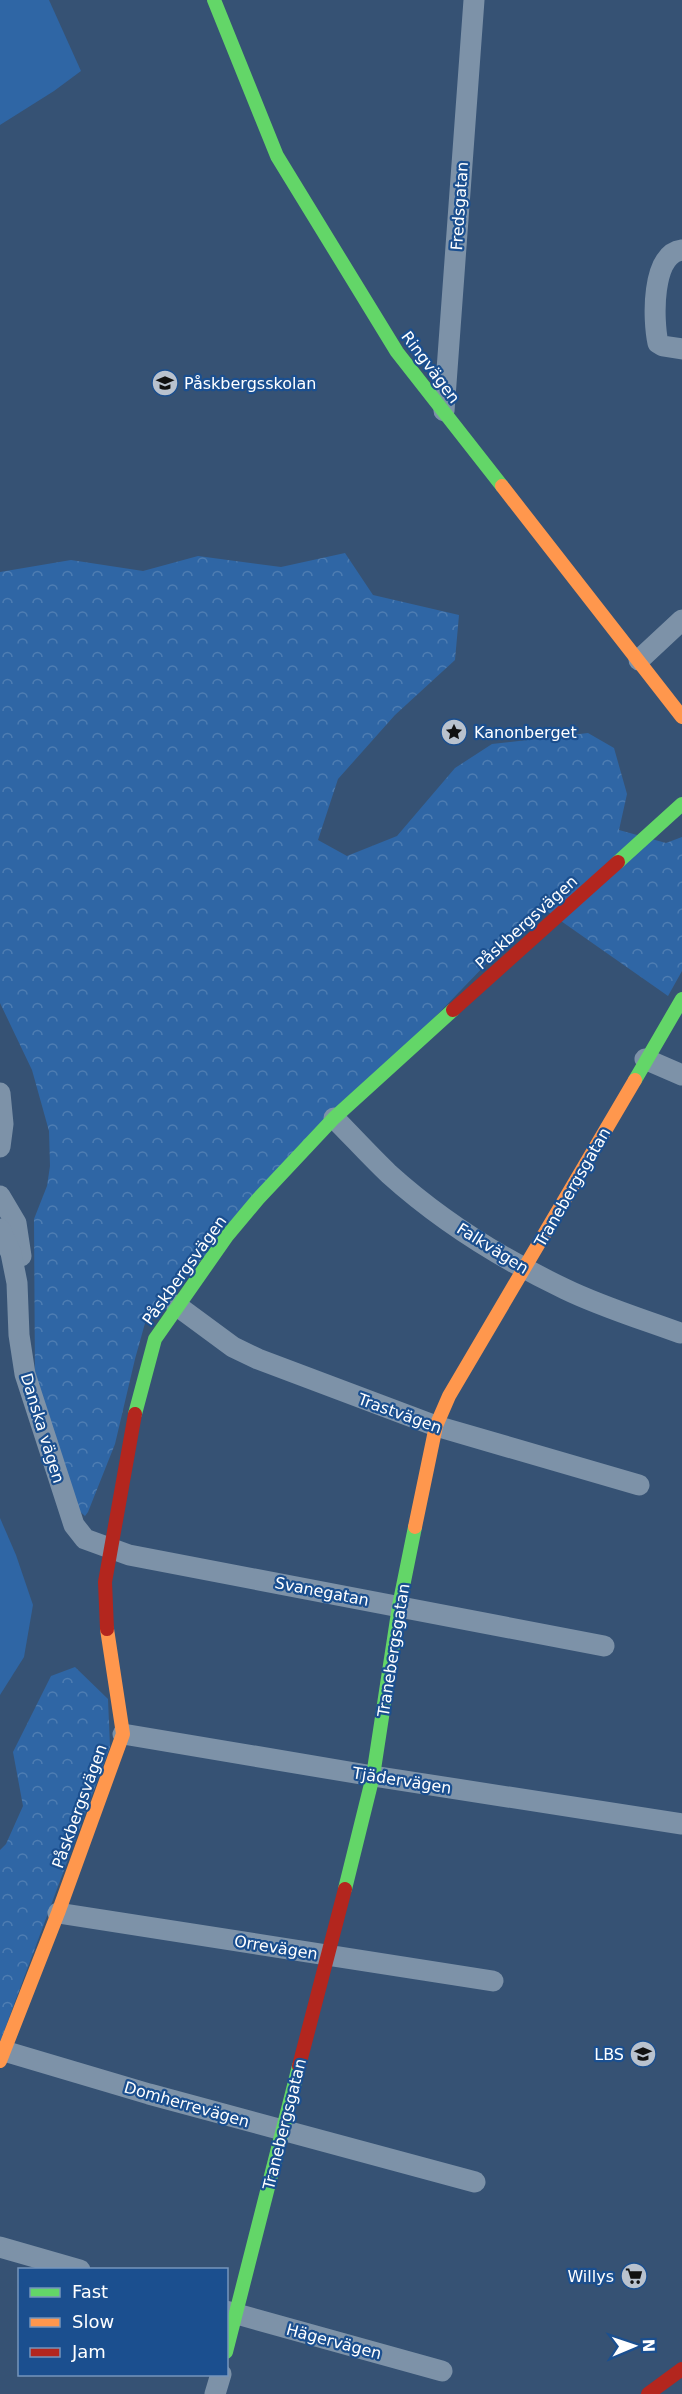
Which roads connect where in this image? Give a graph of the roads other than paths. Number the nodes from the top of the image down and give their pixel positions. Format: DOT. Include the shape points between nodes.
graph roads {
  1 [pos="214,0"];
  2 [pos="474,0"];
  3 [pos="682,250"];
  4 [pos="682,349"];
  5 [pos="444,411"];
  6 [pos="682,620"];
  7 [pos="639,660"];
  8 [pos="682,717"];
  9 [pos="682,804"];
  10 [pos="682,999"];
  11 [pos="645,1059"];
  12 [pos="682,1075"];
  13 [pos="0,1093"];
  14 [pos="334,1118"];
  15 [pos="0,1147"];
  16 [pos="0,1196"];
  17 [pos="0,1229"];
  18 [pos="525,1269"];
  19 [pos="17,1283"];
  20 [pos="176,1305"];
  21 [pos="681,1333"];
  22 [pos="436,1426"];
  23 [pos="639,1485"];
  24 [pos="111,1548"];
  25 [pos="399,1606"];
  26 [pos="604,1646"];
  27 [pos="123,1734"];
  28 [pos="372,1776"];
  29 [pos="682,1824"];
  30 [pos="58,1913"];
  31 [pos="329,1956"];
  32 [pos="494,1981"];
  33 [pos="2,2056"];
  34 [pos="282,2130"];
  35 [pos="474,2182"];
  36 [pos="0,2247"];
  37 [pos="73,2268"];
  38 [pos="232,2313"];
  39 [pos="228,2339"];
  40 [pos="682,2369"];
  41 [pos="442,2371"];
  42 [pos="220,2376"];
  43 [pos="215,2394"];
  44 [pos="648,2394"];
  1 -- 5 [label="street, Ringvägen" via="278,156 397,352"];
  2 -- 5 [label="street, Fredsgatan"];
  3 -- 4 [label="street" via="669,255 662,265 656,334 663,346"];
  5 -- 7 [label="street, Ringvägen"];
  6 -- 7 [label="street"];
  7 -- 8 [label="street, Ringvägen"];
  9 -- 14 [label="street, Påskbergsvägen"];
  10 -- 11 [label="street, Tranebergsgatan"];
  11 -- 12 [label="street"];
  11 -- 18 [label="street, Tranebergsgatan"];
  13 -- 15 [label="street"];
  14 -- 18 [label="street, Falkvägen" via="412,1192 468,1234"];
  14 -- 20 [label="street, Påskbergsvägen" via="258,1199"];
  16 -- 19 [label="street, Danska vägen" via="16,1224 20,1241"];
  17 -- 19 [label="street, Danska vägen"];
  18 -- 21 [label="street, Falkvägen" via="598,1304"];
  18 -- 22 [label="street, Tranebergsgatan" via="448,1396"];
  19 -- 24 [label="street, Danska vägen" via="25,1374 74,1525 85,1539"];
  20 -- 22 [label="street, Trastvägen" via="244,1354"];
  20 -- 24 [label="street, Påskbergsvägen" via="154,1339 145,1366"];
  22 -- 23 [label="street, Trastvägen"];
  22 -- 25 [label="street, Tranebergsgatan"];
  24 -- 25 [label="street, Svanegatan" via="135,1556"];
  24 -- 27 [label="street, Påskbergsvägen" via="105,1582 106,1624"];
  25 -- 26 [label="street, Svanegatan"];
  25 -- 28 [label="street, Tranebergsgatan"];
  27 -- 28 [label="street, Tjädervägen"];
  27 -- 30 [label="street, Påskbergsvägen"];
  28 -- 29 [label="street, Tjädervägen"];
  28 -- 31 [label="street, Tranebergsgatan"];
  30 -- 31 [label="street, Orrevägen"];
  30 -- 33 [label="street, Påskbergsvägen"];
  31 -- 32 [label="street, Orrevägen"];
  31 -- 34 [label="street, Tranebergsgatan"];
  33 -- 34 [label="street, Domherrevägen"];
  34 -- 35 [label="street, Domherrevägen"];
  34 -- 38 [label="street, Tranebergsgatan"];
  36 -- 37 [label="street"];
  38 -- 39 [label="street, Tranebergsgatan"];
  38 -- 41 [label="street, Hägervägen"];
  40 -- 44 [label="street"];
  42 -- 43 [label="street"];
}
